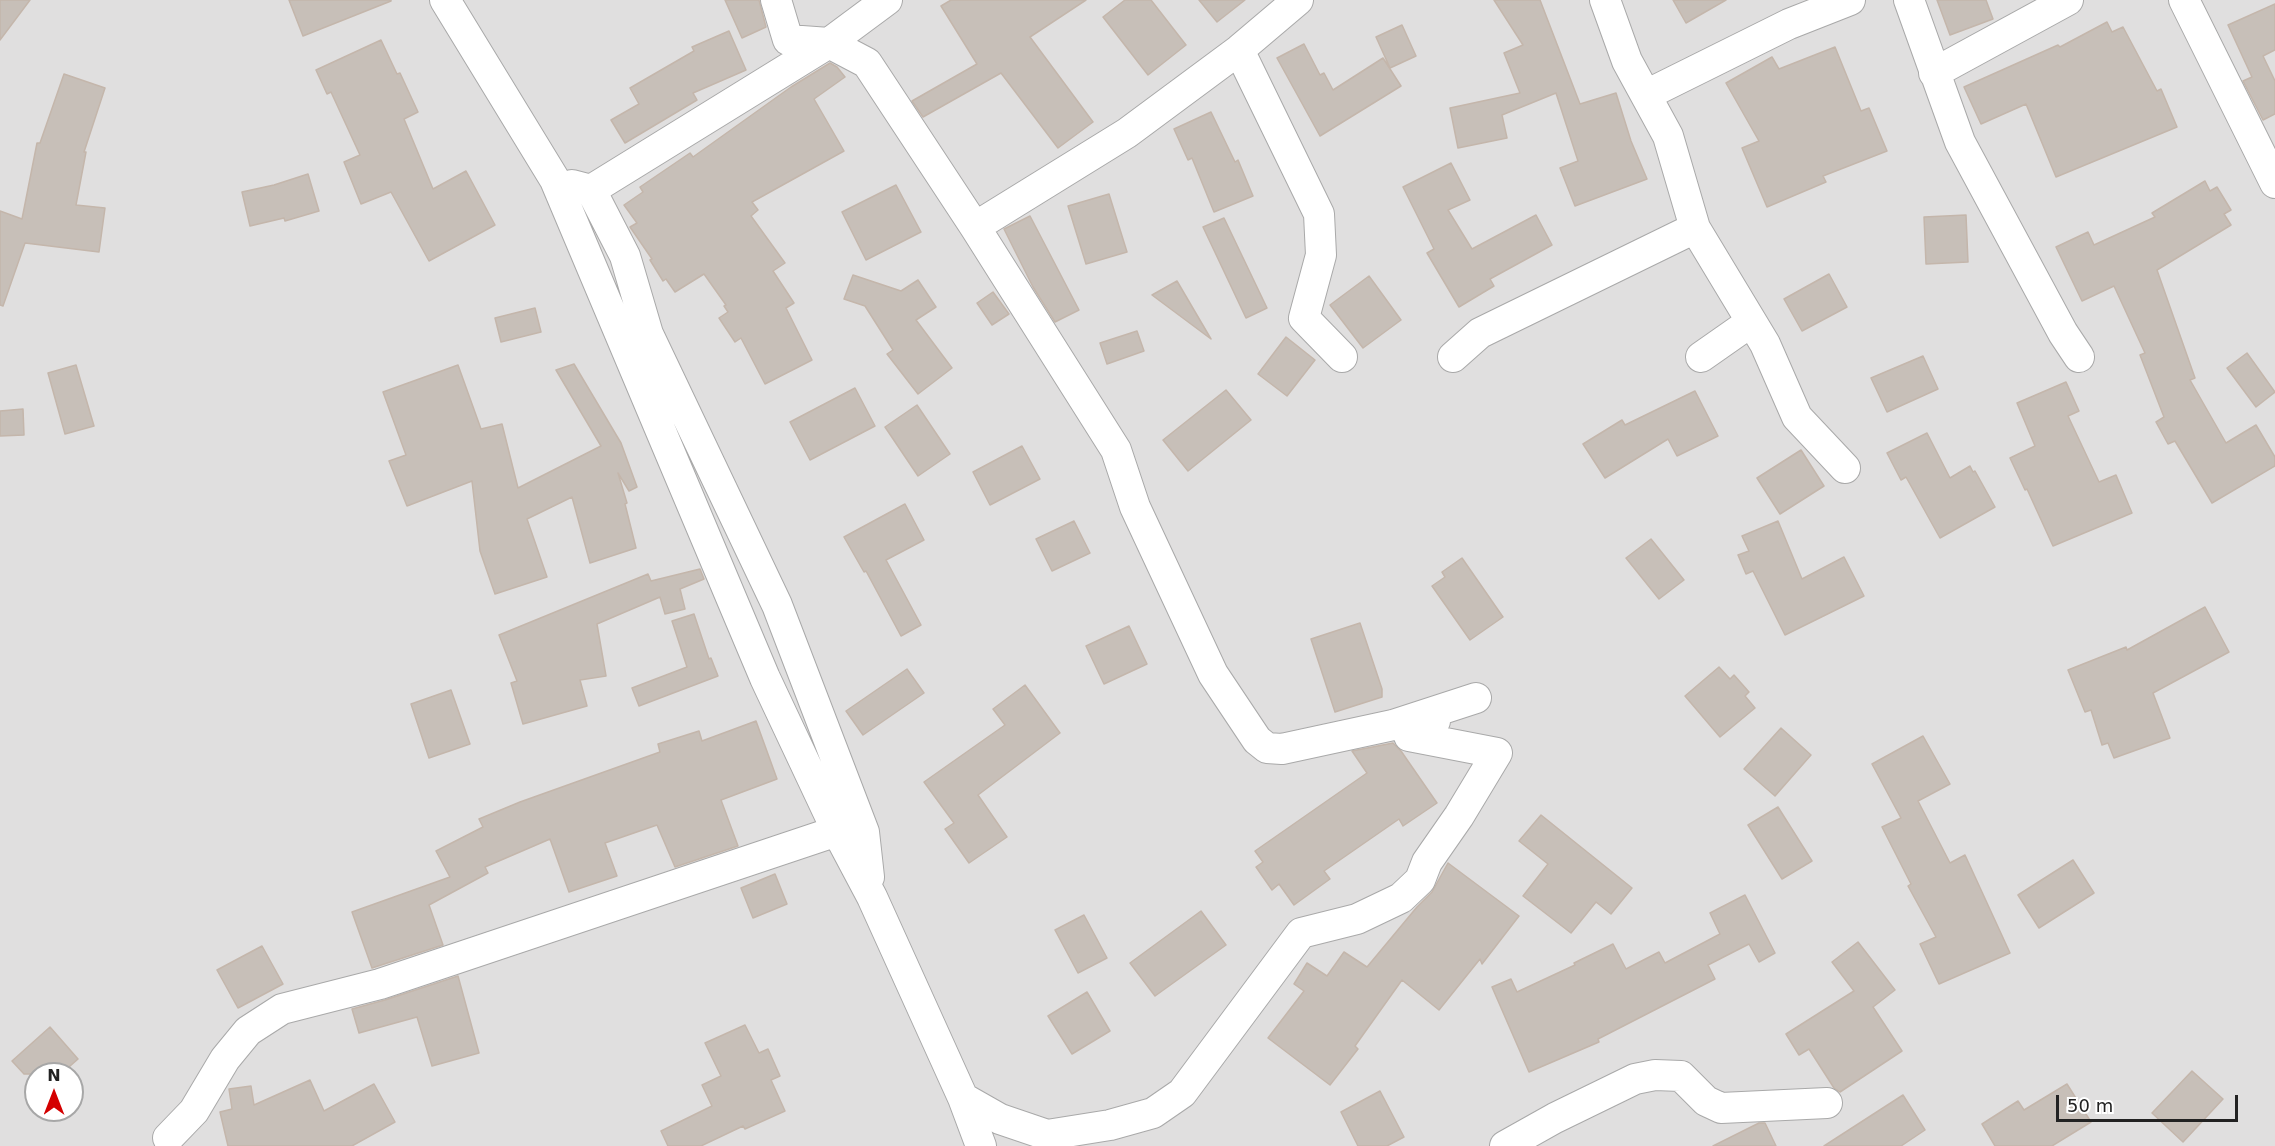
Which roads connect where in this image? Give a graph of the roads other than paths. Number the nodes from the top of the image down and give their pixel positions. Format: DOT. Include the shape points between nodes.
graph roads {
  1 [pos="445,0"];
  2 [pos="776,0"];
  3 [pos="887,0"];
  4 [pos="1298,0"];
  5 [pos="1605,0"];
  6 [pos="1850,0"];
  7 [pos="1909,0"];
  8 [pos="2068,0"];
  9 [pos="2184,0"];
  10 [pos="829,43"];
  11 [pos="1239,50"];
  12 [pos="1935,74"];
  13 [pos="1646,95"];
  14 [pos="555,180"];
  15 [pos="2275,183"];
  16 [pos="591,190"];
  17 [pos="975,226"];
  18 [pos="1695,228"];
  19 [pos="1751,322"];
  20 [pos="1342,357"];
  21 [pos="1453,357"];
  22 [pos="1701,357"];
  23 [pos="2079,357"];
  24 [pos="1845,468"];
  25 [pos="837,831"];
  26 [pos="872,897"];
  27 [pos="963,1098"];
  28 [pos="1827,1103"];
  29 [pos="168,1138"];
  30 [pos="981,1146"];
  31 [pos="1505,1146"];
  1 -- 14 [label="street"];
  2 -- 10 [label="street" via="788,40"];
  3 -- 10 [label="street"];
  4 -- 11 [label="street"];
  5 -- 13 [label="street" via="1627,62"];
  6 -- 13 [label="street" via="1789,24"];
  7 -- 12 [label="street"];
  8 -- 12 [label="street"];
  9 -- 15 [label="street"];
  10 -- 16 [label="street"];
  10 -- 17 [label="street" via="867,63"];
  11 -- 17 [label="street" via="1127,133"];
  11 -- 20 [label="street" via="1319,214 1321,255 1304,318"];
  12 -- 23 [label="street" via="1960,142"];
  13 -- 18 [label="street" via="1668,136"];
  14 -- 16 [label="street"];
  14 -- 25 [label="street" via="765,678"];
  16 -- 26 [label="street" via="625,256 648,334 777,606 864,832"];
  17 -- 27 [label="street" via="1116,450 1135,507 1213,674 1257,740 1267,748 1282,749 1393,725 1476,698 1409,736 1497,753 1427,862 1420,880 1401,898 1357,919 1301,933 1182,1093 1153,1113 1047,1136 1000,1119"];
  18 -- 19 [label="street"];
  18 -- 21 [label="street" via="1480,333"];
  19 -- 22 [label="street"];
  19 -- 24 [label="street" via="1765,344 1797,417"];
  25 -- 26 [label="street"];
  25 -- 29 [label="street" via="380,984 282,1009 248,1030 225,1059 194,1112"];
  26 -- 27 [label="street"];
  27 -- 30 [label="street"];
  28 -- 31 [label="street" via="1721,1108 1706,1101 1681,1076 1655,1075 1635,1079"];
}
